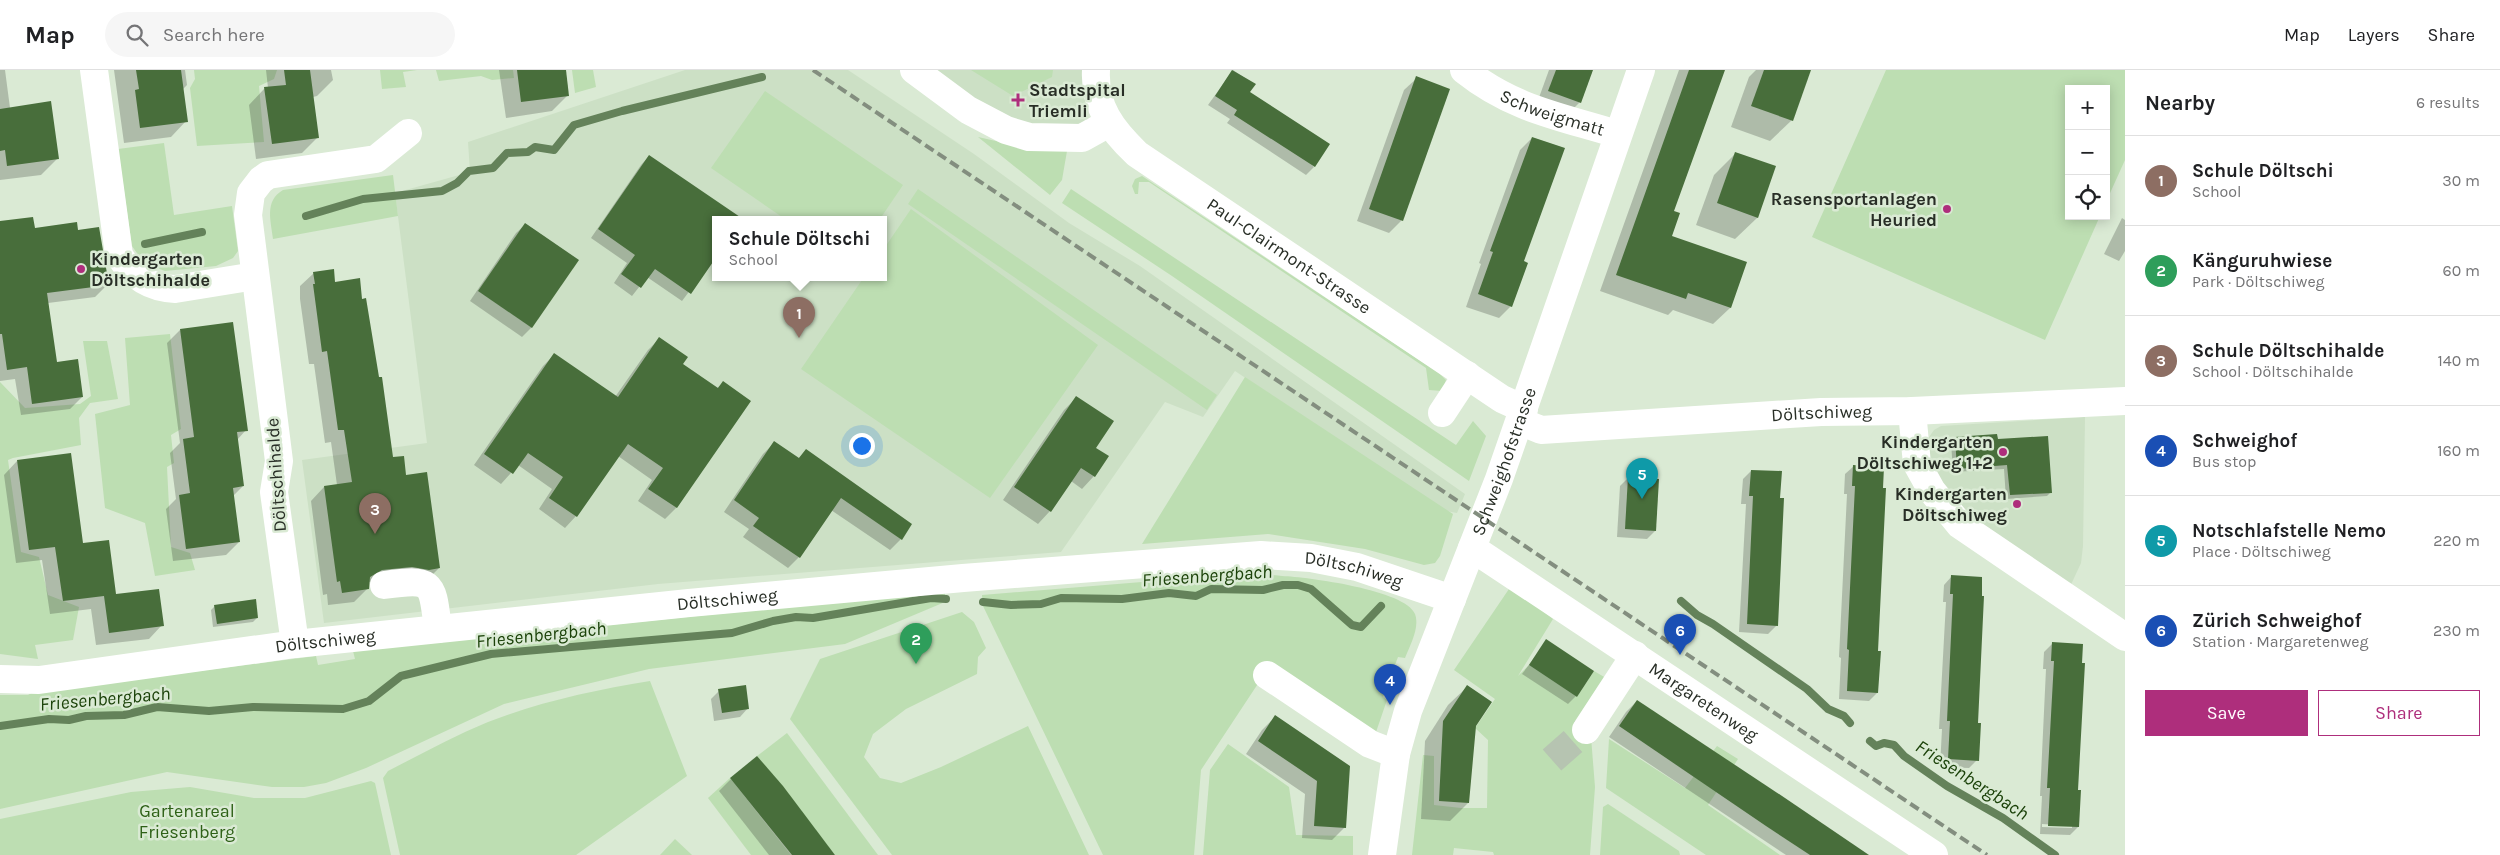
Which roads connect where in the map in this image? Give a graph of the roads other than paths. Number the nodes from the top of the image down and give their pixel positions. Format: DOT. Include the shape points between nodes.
graph roads {
  1 [pos="94,70"];
  2 [pos="914,70"];
  3 [pos="1096,70"];
  4 [pos="1464,70"];
  5 [pos="1641,70"];
  6 [pos="1109,124"];
  7 [pos="408,133"];
  8 [pos="1618,134"];
  9 [pos="255,276"];
  10 [pos="1467,375"];
  11 [pos="2125,402"];
  12 [pos="1912,411"];
  13 [pos="1442,413"];
  14 [pos="1522,415"];
  15 [pos="1472,548"];
  16 [pos="384,585"];
  17 [pos="1452,599"];
  18 [pos="438,629"];
  19 [pos="2125,637"];
  20 [pos="295,644"];
  21 [pos="1635,655"];
  22 [pos="1267,675"];
  23 [pos="0,679"];
  24 [pos="1586,730"];
  25 [pos="1396,754"];
  26 [pos="1900,846"];
  27 [pos="1382,855"];
  28 [pos="1934,855"];
  1 -- 9 [label="street" via="119,255 124,264 140,279 163,289"];
  2 -- 6 [label="street" via="968,110 1006,130 1030,137 1082,138"];
  3 -- 6 [label="street, Paul-Clairmont-Strasse" via="1098,100"];
  4 -- 8 [label="street, Schweigmatt" via="1509,100 1542,113"];
  5 -- 8 [label="street, Schweighofstrasse"];
  6 -- 10 [label="street, Paul-Clairmont-Strasse" via="1155,168"];
  7 -- 9 [label="street, Döltschihalde" via="376,159 277,172 261,180 251,193 248,204"];
  8 -- 14 [label="street, Schweighofstrasse"];
  9 -- 20 [label="street, Döltschihalde" via="279,461 274,492"];
  10 -- 13 [label="street"];
  10 -- 14 [label="street, Paul-Clairmont-Strasse"];
  11 -- 12 [label="street, Döltschiweg"];
  12 -- 14 [label="street, Döltschiweg" via="1821,412 1541,430"];
  12 -- 19 [label="street" via="1918,464 1932,491 1960,526"];
  14 -- 15 [label="street, Schweighofstrasse"];
  15 -- 17 [label="street, Schweighofstrasse"];
  15 -- 21 [label="street, Margaretenweg"];
  16 -- 18 [label="street" via="418,581 425,584 432,593"];
  17 -- 18 [label="street, Döltschiweg" via="1357,567 1310,558 1261,556 963,578"];
  17 -- 25 [label="street, Schweighofstrasse" via="1408,711"];
  18 -- 20 [label="street, Döltschiweg"];
  20 -- 23 [label="street, Döltschiweg" via="39,680"];
  21 -- 24 [label="street"];
  21 -- 26 [label="street, Margaretenweg"];
  22 -- 25 [label="street" via="1370,744"];
  25 -- 27 [label="street, Schweighofstrasse"];
  26 -- 28 [label="street, Margaretenweg"];
}
